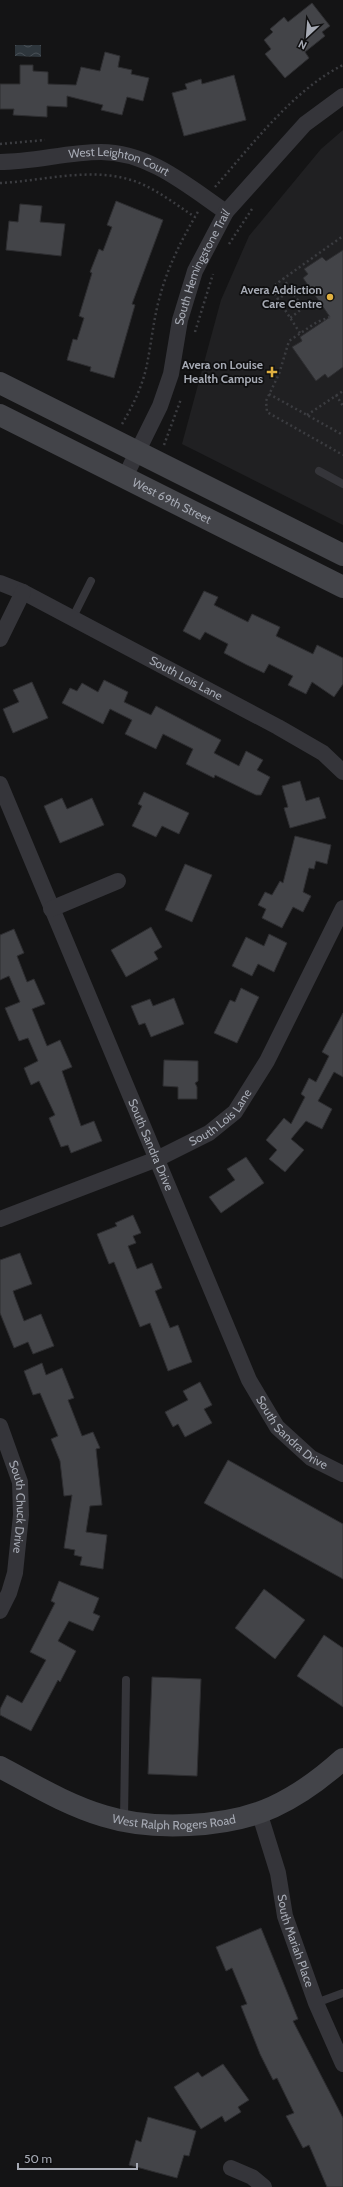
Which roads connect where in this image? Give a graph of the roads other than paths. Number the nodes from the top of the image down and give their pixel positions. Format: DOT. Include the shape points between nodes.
graph roads {
  1 [pos="343,96"];
  2 [pos="0,162"];
  3 [pos="226,212"];
  4 [pos="0,383"];
  5 [pos="0,415"];
  6 [pos="138,452"];
  7 [pos="319,471"];
  8 [pos="125,477"];
  9 [pos="342,481"];
  10 [pos="343,555"];
  11 [pos="91,581"];
  12 [pos="0,583"];
  13 [pos="343,587"];
  14 [pos="23,592"];
  15 [pos="72,619"];
  16 [pos="0,639"];
  17 [pos="343,772"];
  18 [pos="0,784"];
  19 [pos="118,881"];
  20 [pos="343,908"];
  21 [pos="50,909"];
  22 [pos="157,1159"];
  23 [pos="0,1219"];
  24 [pos="0,1426"];
  25 [pos="343,1474"];
  26 [pos="0,1611"];
  27 [pos="126,1680"];
  28 [pos="343,1759"];
  29 [pos="0,1767"];
  30 [pos="259,1812"];
  31 [pos="124,1821"];
  32 [pos="343,1993"];
  33 [pos="316,2003"];
  34 [pos="338,2039"];
  35 [pos="343,2064"];
  36 [pos="231,2168"];
  37 [pos="264,2187"];
  1 -- 3 [label="street, South Hemingstone Trail" via="305,124"];
  2 -- 3 [label="street, West Leighton Court" via="101,152 139,158 166,170"];
  3 -- 6 [label="street, South Hemingstone Trail" via="195,271 180,320 171,374 160,406"];
  4 -- 6 [label="main road"];
  5 -- 8 [label="main road, West 69th Street"];
  6 -- 8 [label="street, South Hemingstone Trail"];
  6 -- 10 [label="main road"];
  7 -- 9 [label="lane"];
  8 -- 13 [label="main road, West 69th Street"];
  11 -- 15 [label="lane"];
  12 -- 14 [label="street, South Lois Lane"];
  14 -- 15 [label="street, South Lois Lane"];
  14 -- 16 [label="street"];
  15 -- 17 [label="street, South Lois Lane" via="278,727 323,753"];
  18 -- 21 [label="street, South Sandra Drive"];
  19 -- 21 [label="street"];
  20 -- 22 [label="street, South Lois Lane" via="267,1061 235,1112 208,1134"];
  21 -- 22 [label="street, South Sandra Drive"];
  22 -- 23 [label="street, South Lois Lane"];
  22 -- 25 [label="street, South Sandra Drive" via="253,1387 277,1427 311,1458"];
  24 -- 26 [label="street, South Chuck Drive" via="20,1482 21,1515 15,1573"];
  27 -- 31 [label="lane"];
  28 -- 30 [label="main road, West Ralph Rogers Road" via="305,1790"];
  29 -- 31 [label="main road, West Ralph Rogers Road" via="62,1800"];
  30 -- 31 [label="main road, West Ralph Rogers Road" via="206,1823 173,1826"];
  30 -- 33 [label="street, South Mariah Place" via="278,1873 285,1916"];
  32 -- 33 [label="lane"];
  33 -- 34 [label="street, South Mariah Place"];
  34 -- 35 [label="street, South Mariah Place"];
  36 -- 37 [label="street" via="252,2177"];
}
